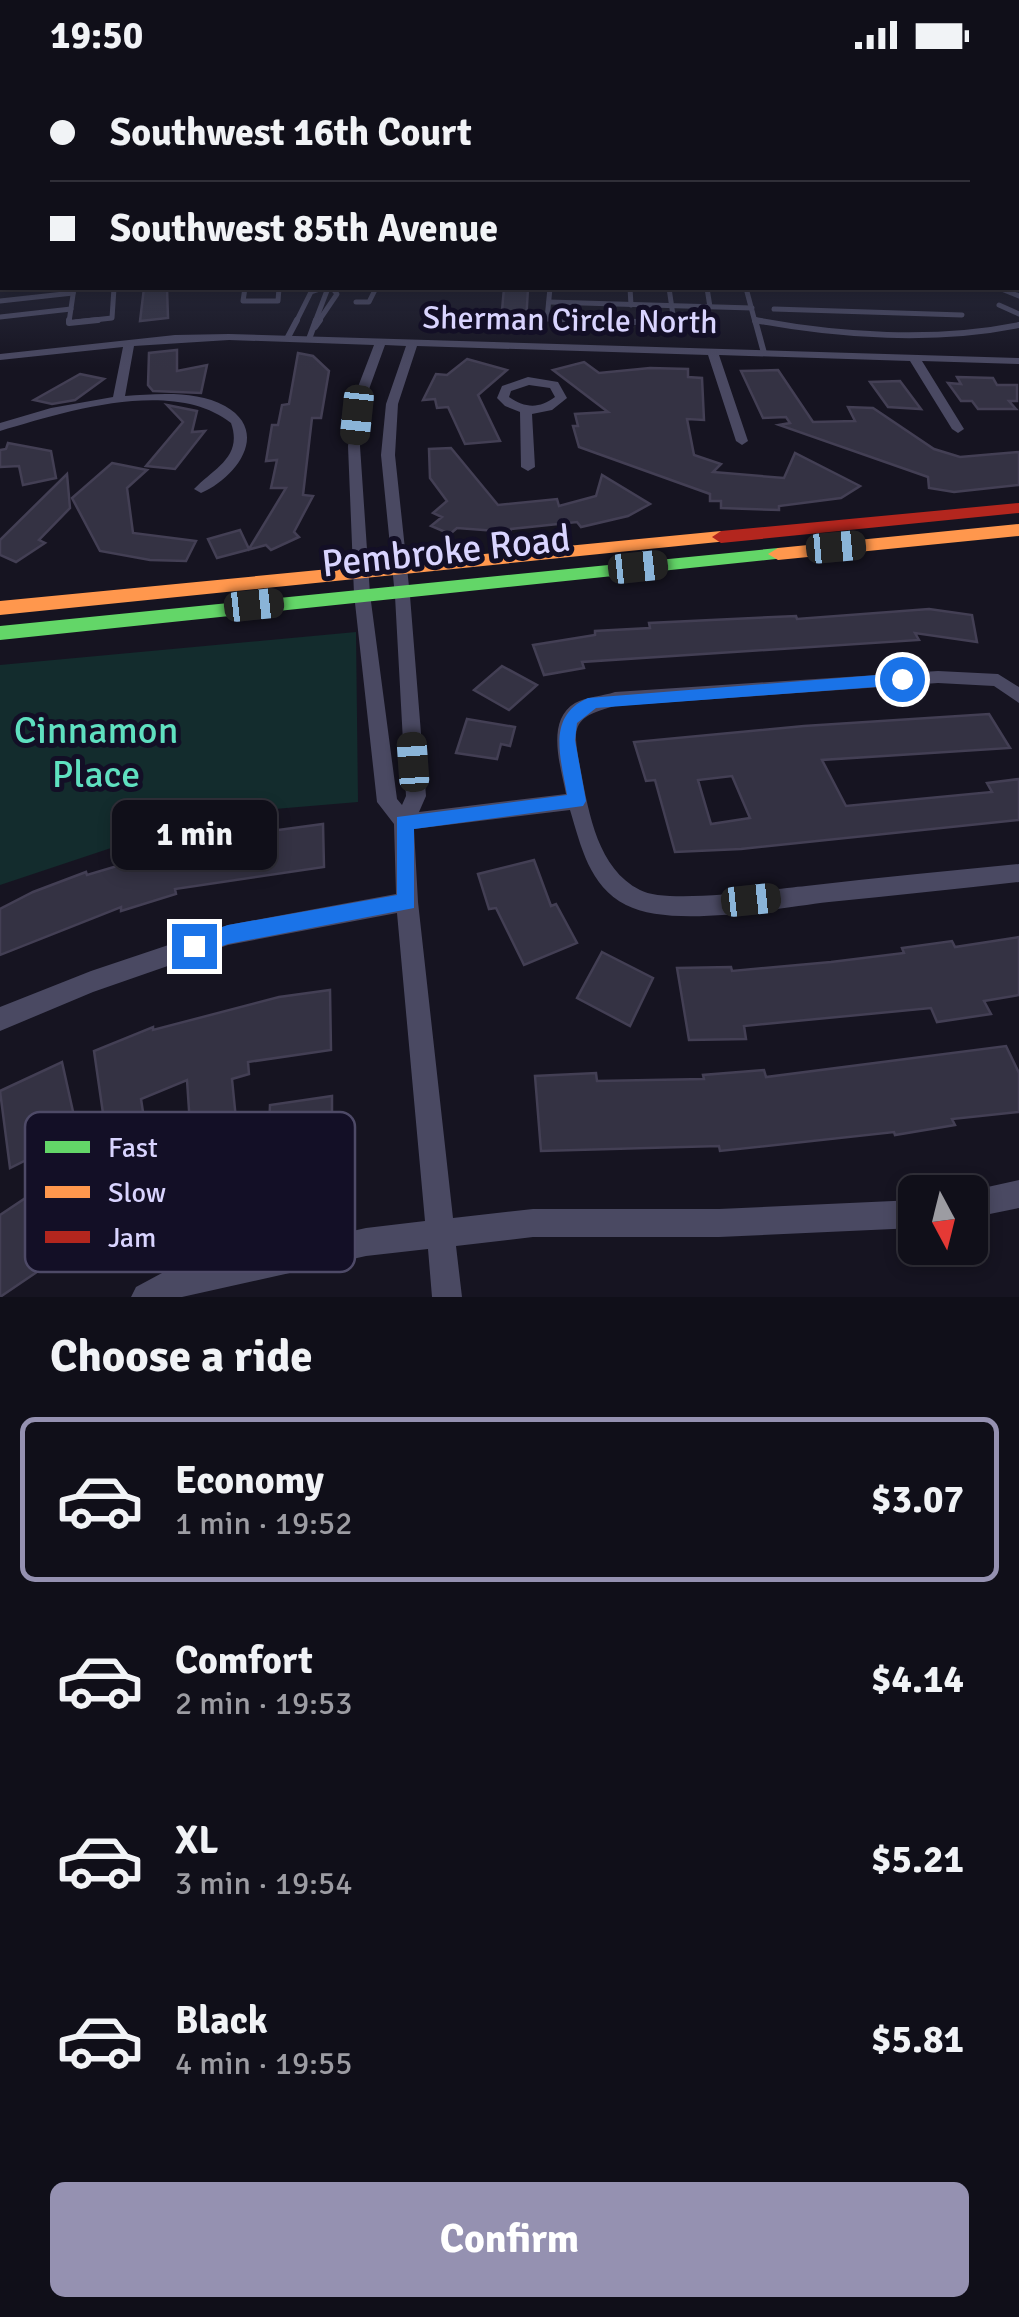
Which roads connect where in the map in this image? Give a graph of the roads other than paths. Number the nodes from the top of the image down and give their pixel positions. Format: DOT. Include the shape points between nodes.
graph roads {
  1 [pos="74,290"];
  2 [pos="114,290"];
  3 [pos="245,290"];
  4 [pos="280,290"];
  5 [pos="320,290"];
  6 [pos="327,290"];
  7 [pos="375,290"];
  8 [pos="550,290"];
  9 [pos="591,290"];
  10 [pos="630,290"];
  11 [pos="669,290"];
  12 [pos="706,290"];
  13 [pos="747,290"];
  14 [pos="1019,297"];
  15 [pos="0,302"];
  16 [pos="356,302"];
  17 [pos="549,302"];
  18 [pos="591,304"];
  19 [pos="630,305"];
  20 [pos="672,306"];
  21 [pos="710,307"];
  22 [pos="752,308"];
  23 [pos="71,309"];
  24 [pos="774,309"];
  25 [pos="814,310"];
  26 [pos="1019,314"];
  27 [pos="962,315"];
  28 [pos="0,317"];
  29 [pos="755,320"];
  30 [pos="1019,324"];
  31 [pos="820,328"];
  32 [pos="312,333"];
  33 [pos="288,338"];
  34 [pos="381,342"];
  35 [pos="130,343"];
  36 [pos="412,344"];
  37 [pos="532,348"];
  38 [pos="712,351"];
  39 [pos="764,353"];
  40 [pos="0,357"];
  41 [pos="916,360"];
  42 [pos="1019,362"];
  43 [pos="528,381"];
  44 [pos="118,401"];
  45 [pos="526,409"];
  46 [pos="0,427"];
  47 [pos="958,429"];
  48 [pos="742,441"];
  49 [pos="528,467"];
  50 [pos="202,488"];
  51 [pos="1019,508"];
  52 [pos="1019,530"];
  53 [pos="400,580"];
  54 [pos="361,583"];
  55 [pos="0,608"];
  56 [pos="0,633"];
  57 [pos="1019,697"];
  58 [pos="577,801"];
  59 [pos="404,822"];
  60 [pos="1019,873"];
  61 [pos="407,902"];
  62 [pos="0,1020"];
  63 [pos="1019,1194"];
  64 [pos="988,1200"];
  65 [pos="898,1215"];
  66 [pos="441,1233"];
  67 [pos="355,1244"];
  68 [pos="231,1272"];
  69 [pos="146,1297"];
  70 [pos="447,1297"];
  1 -- 15 [label="lane"];
  1 -- 23 [label="lane"];
  2 -- 23 [label="lane" via="112,318 68,323"];
  3 -- 4 [label="lane" via="243,301 278,301"];
  5 -- 33 [label="lane" via="311,292"];
  6 -- 32 [label="lane"];
  7 -- 16 [label="lane" via="370,302"];
  8 -- 17 [label="lane"];
  9 -- 18 [label="lane"];
  10 -- 19 [label="lane"];
  11 -- 20 [label="lane"];
  12 -- 21 [label="lane"];
  13 -- 22 [label="lane"];
  14 -- 26 [label="lane" via="999,305"];
  17 -- 18 [label="lane"];
  17 -- 20 [label="lane" via="547,319 674,323"];
  18 -- 19 [label="lane"];
  19 -- 20 [label="lane"];
  20 -- 21 [label="lane"];
  21 -- 22 [label="lane"];
  22 -- 29 [label="lane"];
  23 -- 28 [label="lane"];
  24 -- 25 [label="lane"];
  25 -- 27 [label="lane"];
  25 -- 31 [label="lane"];
  29 -- 31 [label="lane"];
  29 -- 39 [label="lane"];
  30 -- 31 [label="lane" via="983,332"];
  32 -- 33 [label="street, Sherman Circle North"];
  32 -- 34 [label="street, Sherman Circle North"];
  33 -- 35 [label="street, Sherman Circle North"];
  34 -- 36 [label="street, Sherman Circle North"];
  34 -- 54 [label="street" via="362,392 354,446"];
  35 -- 40 [label="street, Sherman Circle North"];
  35 -- 44 [label="street"];
  36 -- 37 [label="street, Sherman Circle North"];
  36 -- 53 [label="street" via="386,426"];
  37 -- 38 [label="street, Sherman Circle North"];
  37 -- 43 [label="street"];
  38 -- 39 [label="street, Sherman Circle North"];
  38 -- 48 [label="street"];
  39 -- 41 [label="street, Sherman Circle North"];
  41 -- 42 [label="street, Sherman Circle North"];
  41 -- 47 [label="street"];
  43 -- 45 [label="street" via="503,393 507,402"];
  43 -- 45 [label="street" via="562,394 551,407"];
  44 -- 46 [label="street"];
  44 -- 50 [label="street" via="200,401 232,416 240,426 239,452"];
  45 -- 49 [label="street"];
  51 -- 53 [label="main road, Pembroke Road"];
  52 -- 53 [label="main road, Pembroke Road"];
  53 -- 54 [label="main road, Pembroke Road"];
  53 -- 59 [label="street" via="416,796"];
  54 -- 55 [label="main road, Pembroke Road"];
  54 -- 56 [label="main road, Pembroke Road"];
  54 -- 59 [label="street" via="387,802"];
  57 -- 58 [label="street" via="998,680 938,677 594,702 569,722"];
  58 -- 59 [label="street"];
  58 -- 60 [label="street" via="596,863 612,882 653,906"];
  59 -- 61 [label="street"];
  61 -- 62 [label="street" via="228,934"];
  61 -- 66 [label="street"];
  63 -- 64 [label="street"];
  65 -- 66 [label="street" via="534,1223"];
  66 -- 67 [label="street"];
  66 -- 70 [label="street"];
  68 -- 69 [label="street" via="162,1287"];
}
